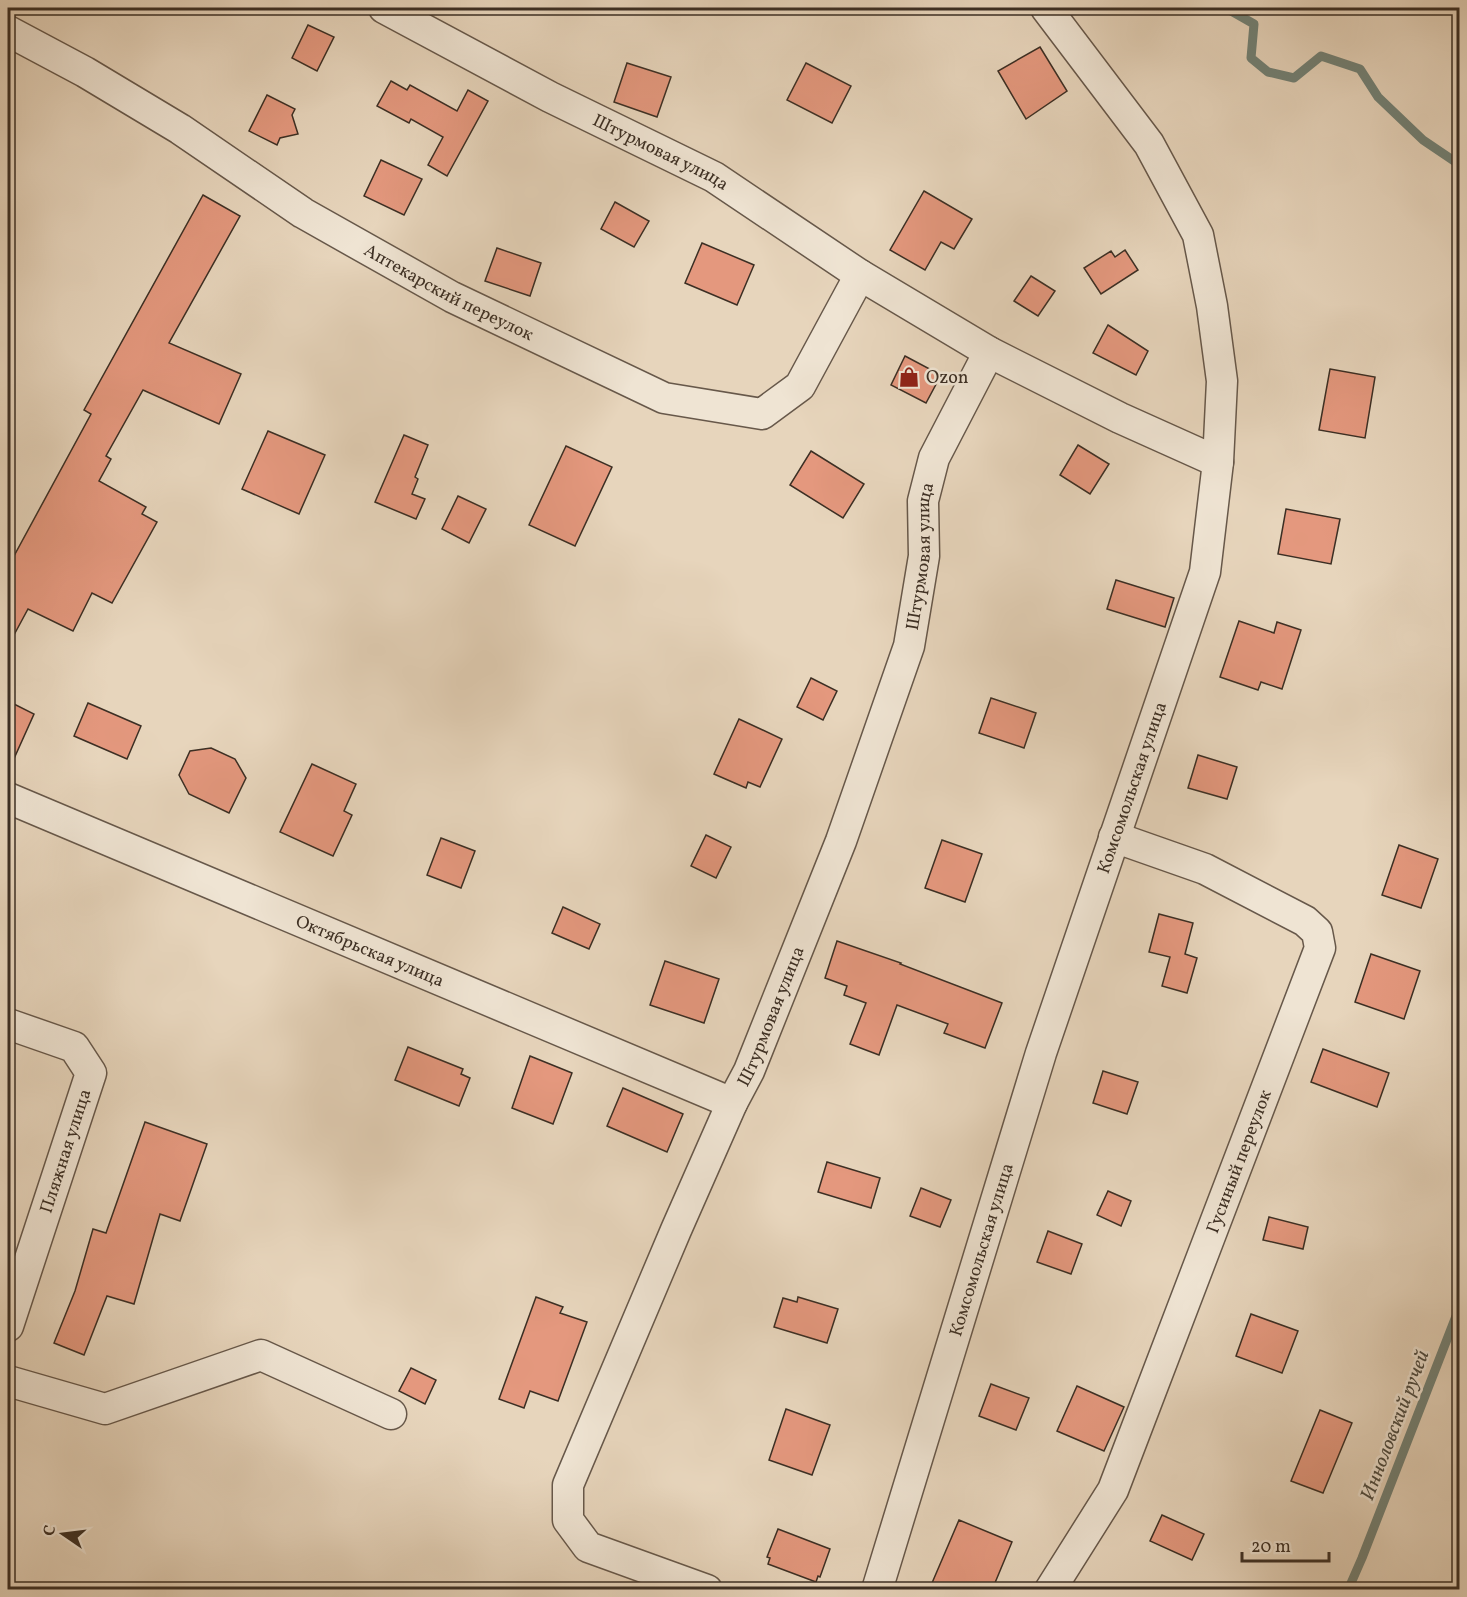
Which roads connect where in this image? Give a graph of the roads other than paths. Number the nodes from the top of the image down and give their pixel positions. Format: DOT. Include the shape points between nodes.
graph roads {
  1 [pos="384,8"];
  2 [pos="1046,8"];
  3 [pos="8,31"];
  4 [pos="860,275"];
  5 [pos="989,352"];
  6 [pos="1218,462"];
  7 [pos="8,798"];
  8 [pos="1114,837"];
  9 [pos="8,1024"];
  10 [pos="732,1103"];
  11 [pos="8,1326"];
  12 [pos="8,1381"];
  13 [pos="391,1414"];
  14 [pos="707,1590"];
  15 [pos="877,1590"];
  16 [pos="1050,1590"];
  1 -- 4 [label="street, Штурмовая улица" via="550,97 714,177"];
  2 -- 6 [label="street, Комсомольская улица" via="1149,144 1198,235 1222,381"];
  3 -- 4 [label="street, Аптекарский переулок" via="180,129 303,213 452,297 664,398 762,414 800,386"];
  4 -- 5 [label="street, Штурмовая улица"];
  5 -- 6 [label="street, Штурмовая улица"];
  5 -- 10 [label="street, Штурмовая улица" via="934,458 922,501 924,556 909,646 841,841 749,1071"];
  6 -- 8 [label="street, Комсомольская улица" via="1205,572"];
  7 -- 10 [label="street, Октябрьская улица"];
  8 -- 15 [label="street, Комсомольская улица" via="1041,1053"];
  8 -- 16 [label="street, Гусиный переулок" via="1205,869 1305,921 1317,932 1320,948 1113,1490"];
  9 -- 11 [label="street, Пляжная улица" via="74,1047 91,1073"];
  10 -- 14 [label="street, Штурмовая улица" via="568,1485 568,1520 588,1547"];
  12 -- 13 [label="street" via="105,1409 261,1355"];
}
